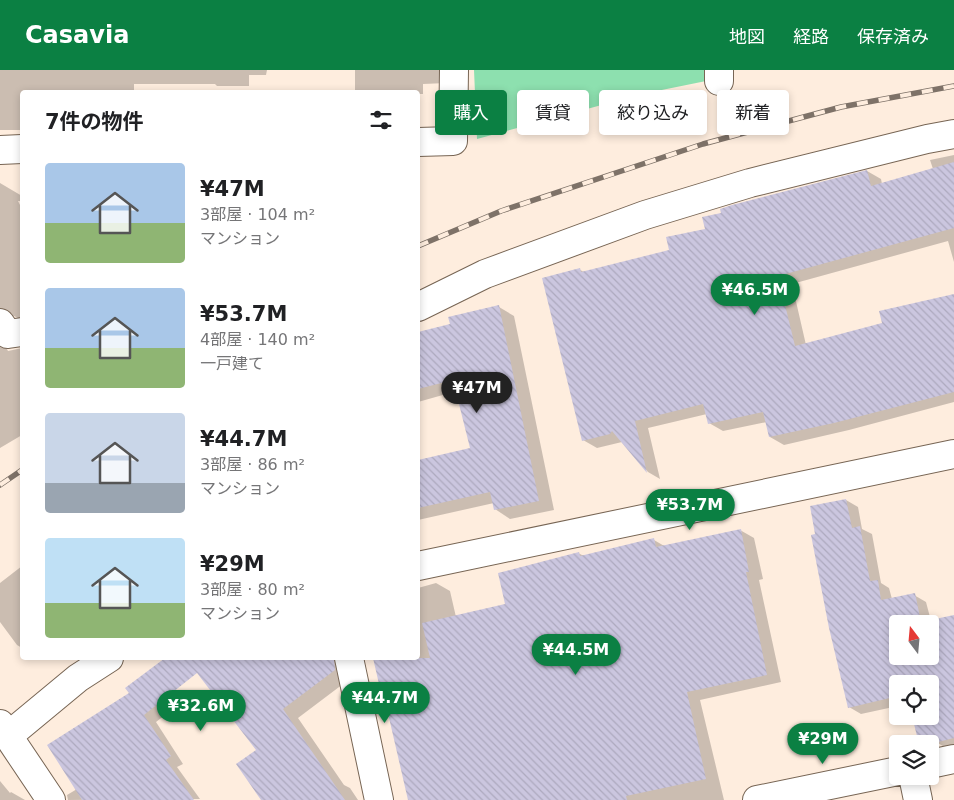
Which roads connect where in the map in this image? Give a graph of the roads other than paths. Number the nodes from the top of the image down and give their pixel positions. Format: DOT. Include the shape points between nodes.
graph roads {
  1 [pos="454,70"];
  2 [pos="954,134"];
  3 [pos="420,142"];
  4 [pos="20,149"];
  5 [pos="0,150"];
  6 [pos="420,307"];
  7 [pos="0,323"];
  8 [pos="20,332"];
  9 [pos="954,454"];
  10 [pos="420,566"];
  11 [pos="106,660"];
  12 [pos="349,660"];
  13 [pos="4,730"];
  14 [pos="954,760"];
  15 [pos="939,762"];
  16 [pos="889,773"];
  17 [pos="915,785"];
  18 [pos="788,797"];
  19 [pos="51,800"];
  20 [pos="379,800"];
  21 [pos="757,800"];
  22 [pos="918,800"];
  1 -- 3 [label="street" via="453,142"];
  2 -- 6 [label="street" via="750,183 645,215 486,274"];
  4 -- 5 [label="street"];
  7 -- 8 [label="street" via="8,334"];
  9 -- 10 [label="street"];
  11 -- 13 [label="street"];
  12 -- 20 [label="street"];
  13 -- 19 [label="street"];
  14 -- 15 [label="street"];
  16 -- 18 [label="street"];
  17 -- 22 [label="street"];
  18 -- 21 [label="street"];
}
